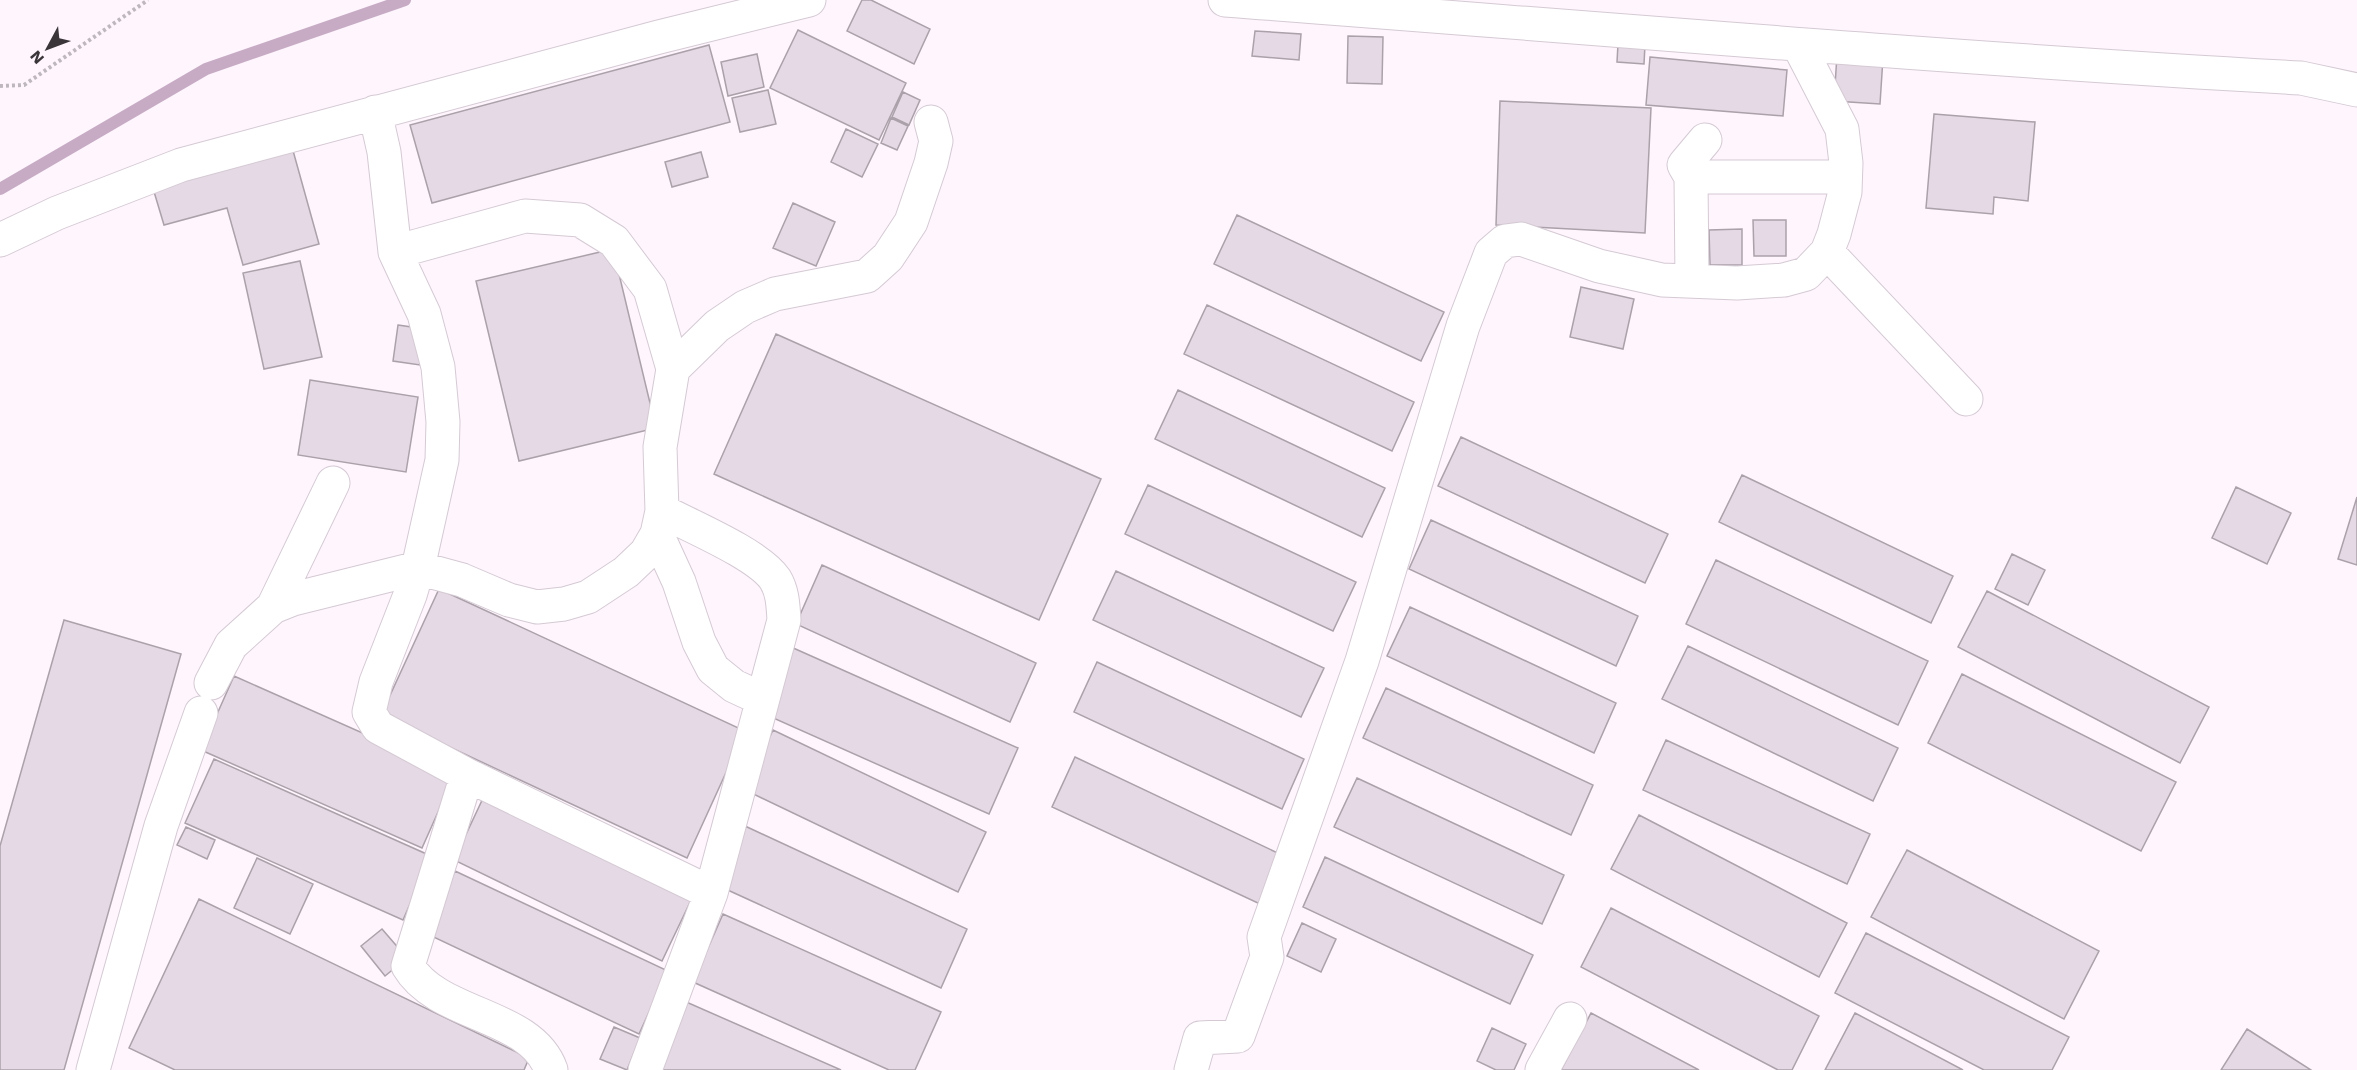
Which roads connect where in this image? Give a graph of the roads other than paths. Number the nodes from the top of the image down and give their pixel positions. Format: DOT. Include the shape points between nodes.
graph roads {
  1 [pos="809,0"];
  2 [pos="1225,0"];
  3 [pos="1799,46"];
  4 [pos="2357,90"];
  5 [pos="375,112"];
  6 [pos="932,122"];
  7 [pos="1704,140"];
  8 [pos="1681,170"];
  9 [pos="1845,177"];
  10 [pos="0,240"];
  11 [pos="395,252"];
  12 [pos="1827,252"];
  13 [pos="1692,281"];
  14 [pos="673,369"];
  15 [pos="1966,399"];
  16 [pos="333,483"];
  17 [pos="660,523"];
  18 [pos="418,568"];
  19 [pos="273,607"];
  20 [pos="762,699"];
  21 [pos="467,775"];
  22 [pos="711,894"];
  23 [pos="1569,1019"];
  24 [pos="93,1070"];
  25 [pos="551,1070"];
  26 [pos="645,1070"];
  27 [pos="1191,1070"];
  28 [pos="1542,1070"];
  1 -- 5 [label="street"];
  2 -- 3 [label="street"];
  3 -- 4 [label="street" via="2301,78"];
  3 -- 9 [label="street" via="1842,129"];
  5 -- 10 [label="street" via="181,165 57,213"];
  5 -- 11 [label="street" via="384,152"];
  6 -- 14 [label="street" via="936,141 931,163 911,222 888,257 867,276 775,294 745,307 717,326"];
  7 -- 8 [label="street"];
  8 -- 9 [label="street"];
  8 -- 13 [label="street"];
  9 -- 12 [label="street" via="1845,192"];
  11 -- 14 [label="street" via="525,216 580,220 614,241 650,289"];
  11 -- 18 [label="street" via="424,314 438,367 443,422 442,460"];
  12 -- 13 [label="street" via="1806,274 1784,280"];
  12 -- 15 [label="street"];
  13 -- 27 [label="street" via="1662,280 1599,266 1521,239 1505,241 1491,253 1463,326 1362,661 1264,937 1267,957 1238,1036 1200,1038"];
  14 -- 17 [label="street" via="660,447"];
  16 -- 19 [label="street"];
  17 -- 18 [label="street" via="646,553 626,572 588,597 564,604 537,607"];
  17 -- 20 [label="street" via="699,642 713,669 734,686"];
  17 -- 20 [label="street" via="720,541 774,578 782,593 784,620"];
  18 -- 19 [label="street"];
  18 -- 21 [label="street" via="376,682 369,712 378,727"];
  19 -- 24 [label="street" via="231,645 206,698 161,826"];
  20 -- 22 [label="street"];
  21 -- 22 [label="street"];
  21 -- 25 [label="street" via="408,966 415,979 431,991 525,1039 542,1054"];
  22 -- 26 [label="street"];
  23 -- 28 [label="street"];
}
